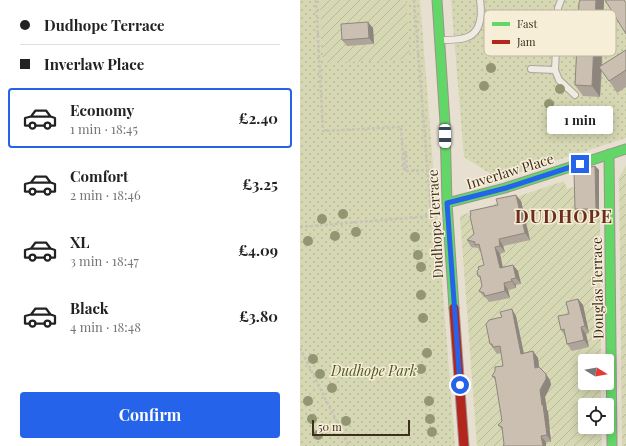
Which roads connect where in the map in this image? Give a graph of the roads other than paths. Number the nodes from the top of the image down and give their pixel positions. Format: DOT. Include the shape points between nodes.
graph roads {
  1 [pos="437,0"];
  2 [pos="480,0"];
  3 [pos="561,0"];
  4 [pos="558,10"];
  5 [pos="440,40"];
  6 [pos="556,56"];
  7 [pos="531,69"];
  8 [pos="555,70"];
  9 [pos="575,95"];
  10 [pos="626,149"];
  11 [pos="610,154"];
  12 [pos="447,203"];
  13 [pos="464,446"];
  14 [pos="612,446"];
  1 -- 5 [label="street, Dudhope Terrace"];
  2 -- 5 [label="lane" via="482,15 474,33 465,38"];
  3 -- 4 [label="lane"];
  5 -- 12 [label="street, Dudhope Terrace"];
  6 -- 8 [label="lane"];
  7 -- 8 [label="lane"];
  8 -- 9 [label="lane" via="559,80"];
  10 -- 11 [label="street, Inverlaw Place"];
  11 -- 12 [label="street, Inverlaw Place" via="506,188"];
  11 -- 14 [label="street, Douglas Terrace"];
  12 -- 13 [label="street, Dudhope Terrace"];
}
